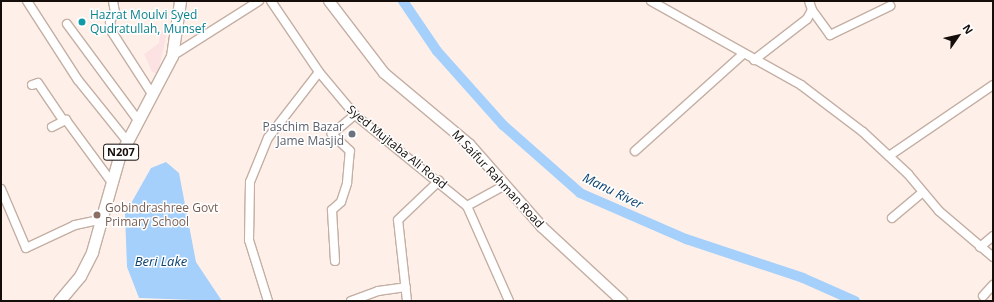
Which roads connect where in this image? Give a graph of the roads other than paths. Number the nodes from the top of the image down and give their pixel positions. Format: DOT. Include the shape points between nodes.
graph roads {
  1 [pos="27,1"];
  2 [pos="113,1"];
  3 [pos="180,1"];
  4 [pos="259,1"];
  5 [pos="271,1"];
  6 [pos="329,1"];
  7 [pos="651,1"];
  8 [pos="809,1"];
  9 [pos="890,6"];
  10 [pos="812,10"];
  11 [pos="67,24"];
  12 [pos="743,54"];
  13 [pos="172,56"];
  14 [pos="754,60"];
  15 [pos="319,72"];
  16 [pos="32,85"];
  17 [pos="993,85"];
  18 [pos="152,94"];
  19 [pos="355,115"];
  20 [pos="63,120"];
  21 [pos="137,120"];
  22 [pos="52,127"];
  23 [pos="127,141"];
  24 [pos="636,151"];
  25 [pos="889,156"];
  26 [pos="110,180"];
  27 [pos="439,181"];
  28 [pos="505,185"];
  29 [pos="1,189"];
  30 [pos="923,192"];
  31 [pos="467,206"];
  32 [pos="892,218"];
  33 [pos="99,220"];
  34 [pos="993,236"];
  35 [pos="980,247"];
  36 [pos="993,257"];
  37 [pos="334,261"];
  38 [pos="993,285"];
  39 [pos="406,287"];
  40 [pos="982,296"];
  41 [pos="63,300"];
  42 [pos="619,300"];
  43 [pos="268,301"];
  44 [pos="351,301"];
  45 [pos="407,301"];
  46 [pos="509,301"];
  1 -- 23 [label="street" via="78,80"];
  2 -- 18 [label="street" via="116,12 110,22 112,32"];
  3 -- 13 [label="highway, N207"];
  4 -- 13 [label="street"];
  5 -- 15 [label="street, Syed Mujtaba Ali Road"];
  6 -- 28 [label="main road, M Saifur Rahman Road" via="384,73 470,145"];
  7 -- 12 [label="street"];
  8 -- 10 [label="street"];
  9 -- 10 [label="street" via="830,35"];
  10 -- 14 [label="street" via="807,19"];
  11 -- 21 [label="street"];
  12 -- 14 [label="street"];
  12 -- 24 [label="street"];
  13 -- 18 [label="highway, N207"];
  14 -- 25 [label="street" via="801,85"];
  15 -- 19 [label="street, Syed Mujtaba Ali Road"];
  15 -- 43 [label="street" via="268,138 250,182 249,240"];
  16 -- 20 [label="street" via="38,83"];
  17 -- 25 [label="street"];
  18 -- 21 [label="highway, N207"];
  19 -- 27 [label="street, Syed Mujtaba Ali Road"];
  19 -- 37 [label="street" via="332,134 350,151 347,183 341,202 332,210"];
  20 -- 22 [label="street"];
  20 -- 26 [label="street" via="66,120"];
  21 -- 23 [label="highway, N207"];
  23 -- 26 [label="highway, N207"];
  25 -- 30 [label="street"];
  26 -- 33 [label="highway, N207"];
  27 -- 31 [label="street, Syed Mujtaba Ali Road"];
  27 -- 39 [label="street" via="398,220"];
  28 -- 31 [label="street"];
  28 -- 42 [label="main road, M Saifur Rahman Road" via="542,227"];
  29 -- 33 [label="street" via="26,248 76,225"];
  30 -- 32 [label="street"];
  30 -- 35 [label="street"];
  31 -- 46 [label="street, Syed Mujtaba Ali Road"];
  33 -- 41 [label="highway, N207" via="92,252"];
  34 -- 35 [label="street"];
  35 -- 36 [label="street"];
  38 -- 40 [label="street"];
  39 -- 44 [label="street" via="378,291"];
  39 -- 45 [label="street"];
}
